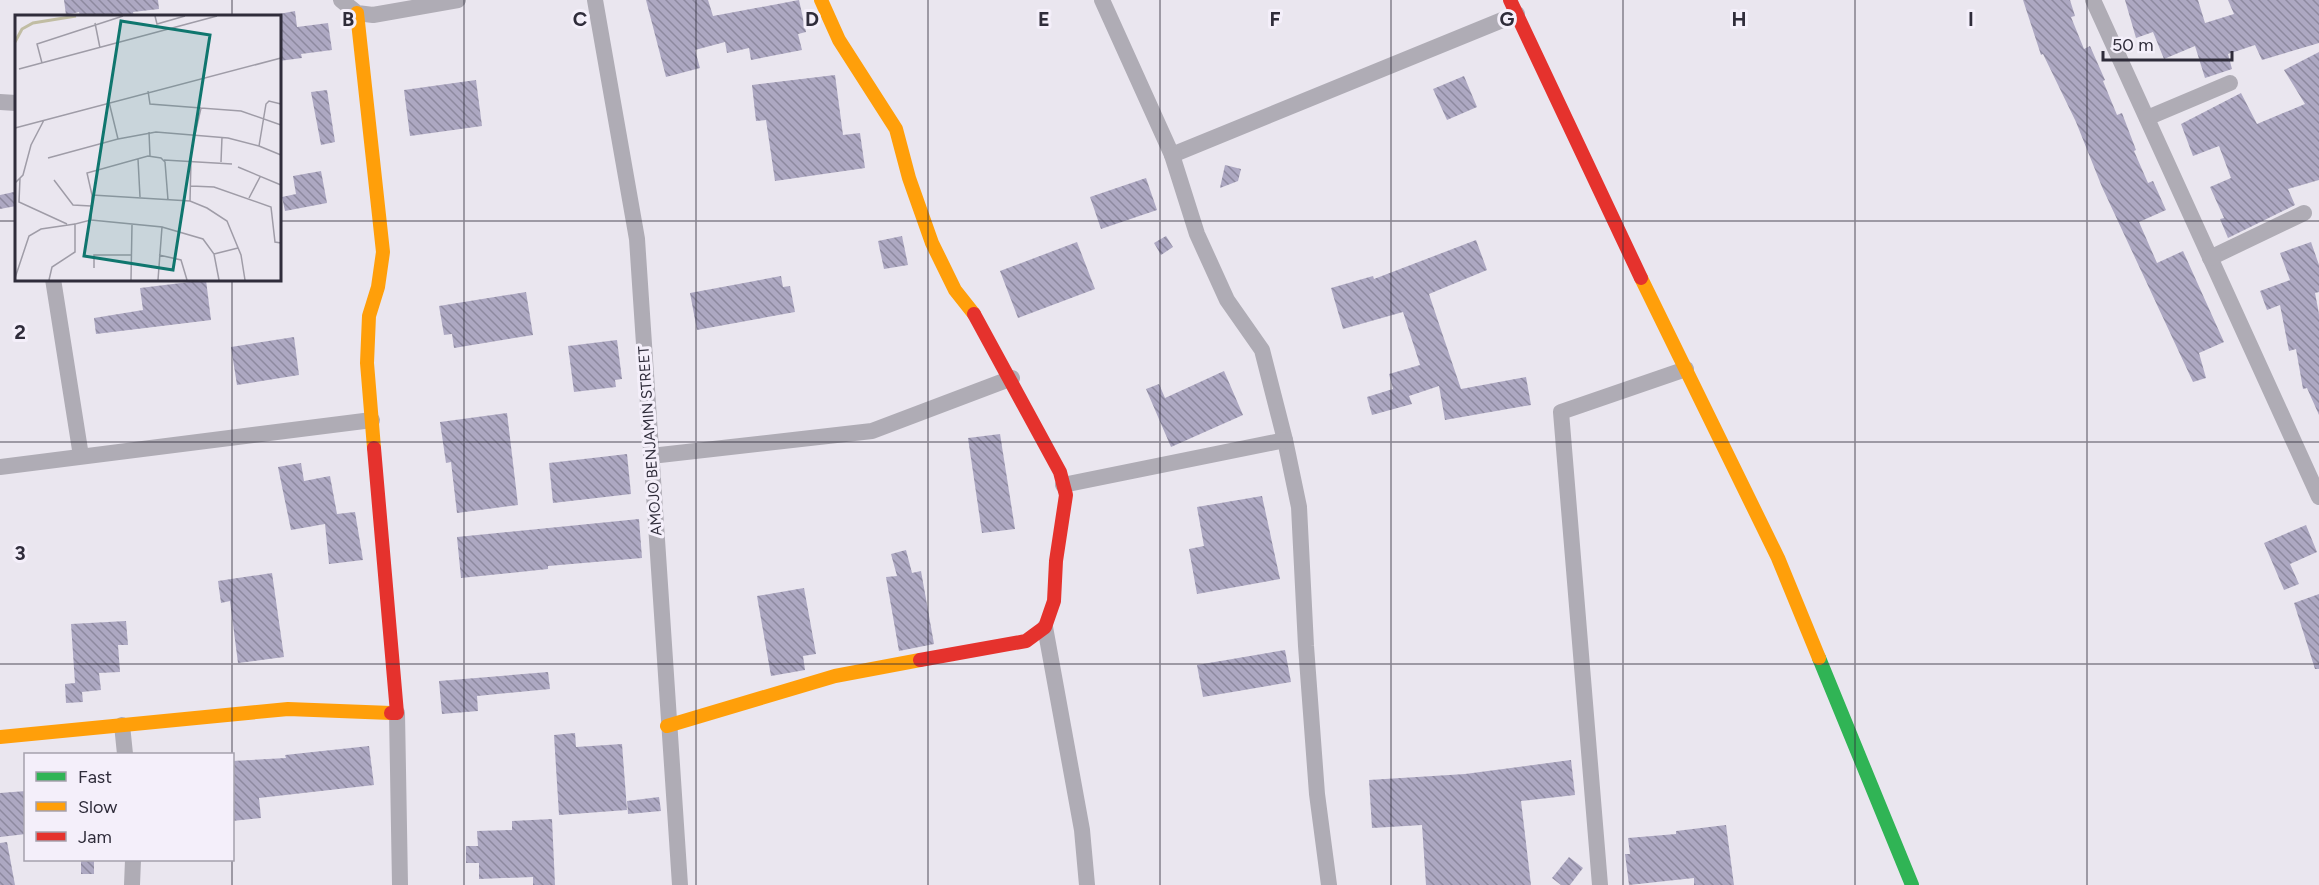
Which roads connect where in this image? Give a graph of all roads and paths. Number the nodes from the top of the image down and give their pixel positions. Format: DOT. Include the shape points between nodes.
graph roads {
  1 [pos="341,0"];
  2 [pos="458,0"];
  3 [pos="595,0"];
  4 [pos="821,0"];
  5 [pos="1102,0"];
  6 [pos="2093,0"];
  7 [pos="1513,7"];
  8 [pos="357,13"];
  9 [pos="2230,83"];
  10 [pos="0,102"];
  11 [pos="15,103"];
  12 [pos="2147,118"];
  13 [pos="1172,155"];
  14 [pos="2304,213"];
  15 [pos="2210,258"];
  16 [pos="53,280"];
  17 [pos="1686,369"];
  18 [pos="1012,378"];
  19 [pos="372,420"];
  20 [pos="1285,440"];
  21 [pos="81,456"];
  22 [pos="651,456"];
  23 [pos="0,467"];
  24 [pos="1063,485"];
  25 [pos="2319,497"];
  26 [pos="1045,627"];
  27 [pos="397,713"];
  28 [pos="122,725"];
  29 [pos="667,726"];
  30 [pos="0,737"];
  31 [pos="125,753"];
  32 [pos="133,861"];
  33 [pos="1331,883"];
  34 [pos="132,885"];
  35 [pos="400,885"];
  36 [pos="680,885"];
  37 [pos="1087,885"];
  38 [pos="1600,885"];
  39 [pos="1912,885"];
  1 -- 8 [label="street"];
  2 -- 8 [label="street" via="373,15"];
  3 -- 22 [label="street, AMOJO BENJAMIN STREET" via="637,239"];
  4 -- 18 [label="street" via="839,40 896,129 932,243 954,290 981,323"];
  5 -- 13 [label="street"];
  6 -- 12 [label="street"];
  7 -- 13 [label="street"];
  7 -- 17 [label="street"];
  8 -- 19 [label="street" via="384,252 369,316"];
  9 -- 12 [label="street"];
  10 -- 11 [label="street"];
  12 -- 15 [label="street"];
  13 -- 20 [label="street" via="1197,234 1227,300 1262,350"];
  14 -- 15 [label="street"];
  15 -- 25 [label="street"];
  16 -- 21 [label="street"];
  17 -- 38 [label="street" via="1561,412"];
  17 -- 39 [label="street" via="1778,558"];
  18 -- 22 [label="street" via="872,431"];
  18 -- 24 [label="street"];
  19 -- 21 [label="street"];
  19 -- 27 [label="street"];
  20 -- 24 [label="street"];
  20 -- 33 [label="street" via="1299,507 1317,794"];
  21 -- 23 [label="street"];
  22 -- 29 [label="street, AMOJO BENJAMIN STREET"];
  24 -- 26 [label="street" via="1066,495 1054,601"];
  26 -- 29 [label="street" via="1026,641 834,676"];
  26 -- 37 [label="street" via="1082,830"];
  27 -- 28 [label="street" via="288,709"];
  27 -- 35 [label="street"];
  28 -- 30 [label="street"];
  28 -- 31 [label="street"];
  29 -- 36 [label="street, AMOJO BENJAMIN STREET"];
  32 -- 34 [label="street"];
}
